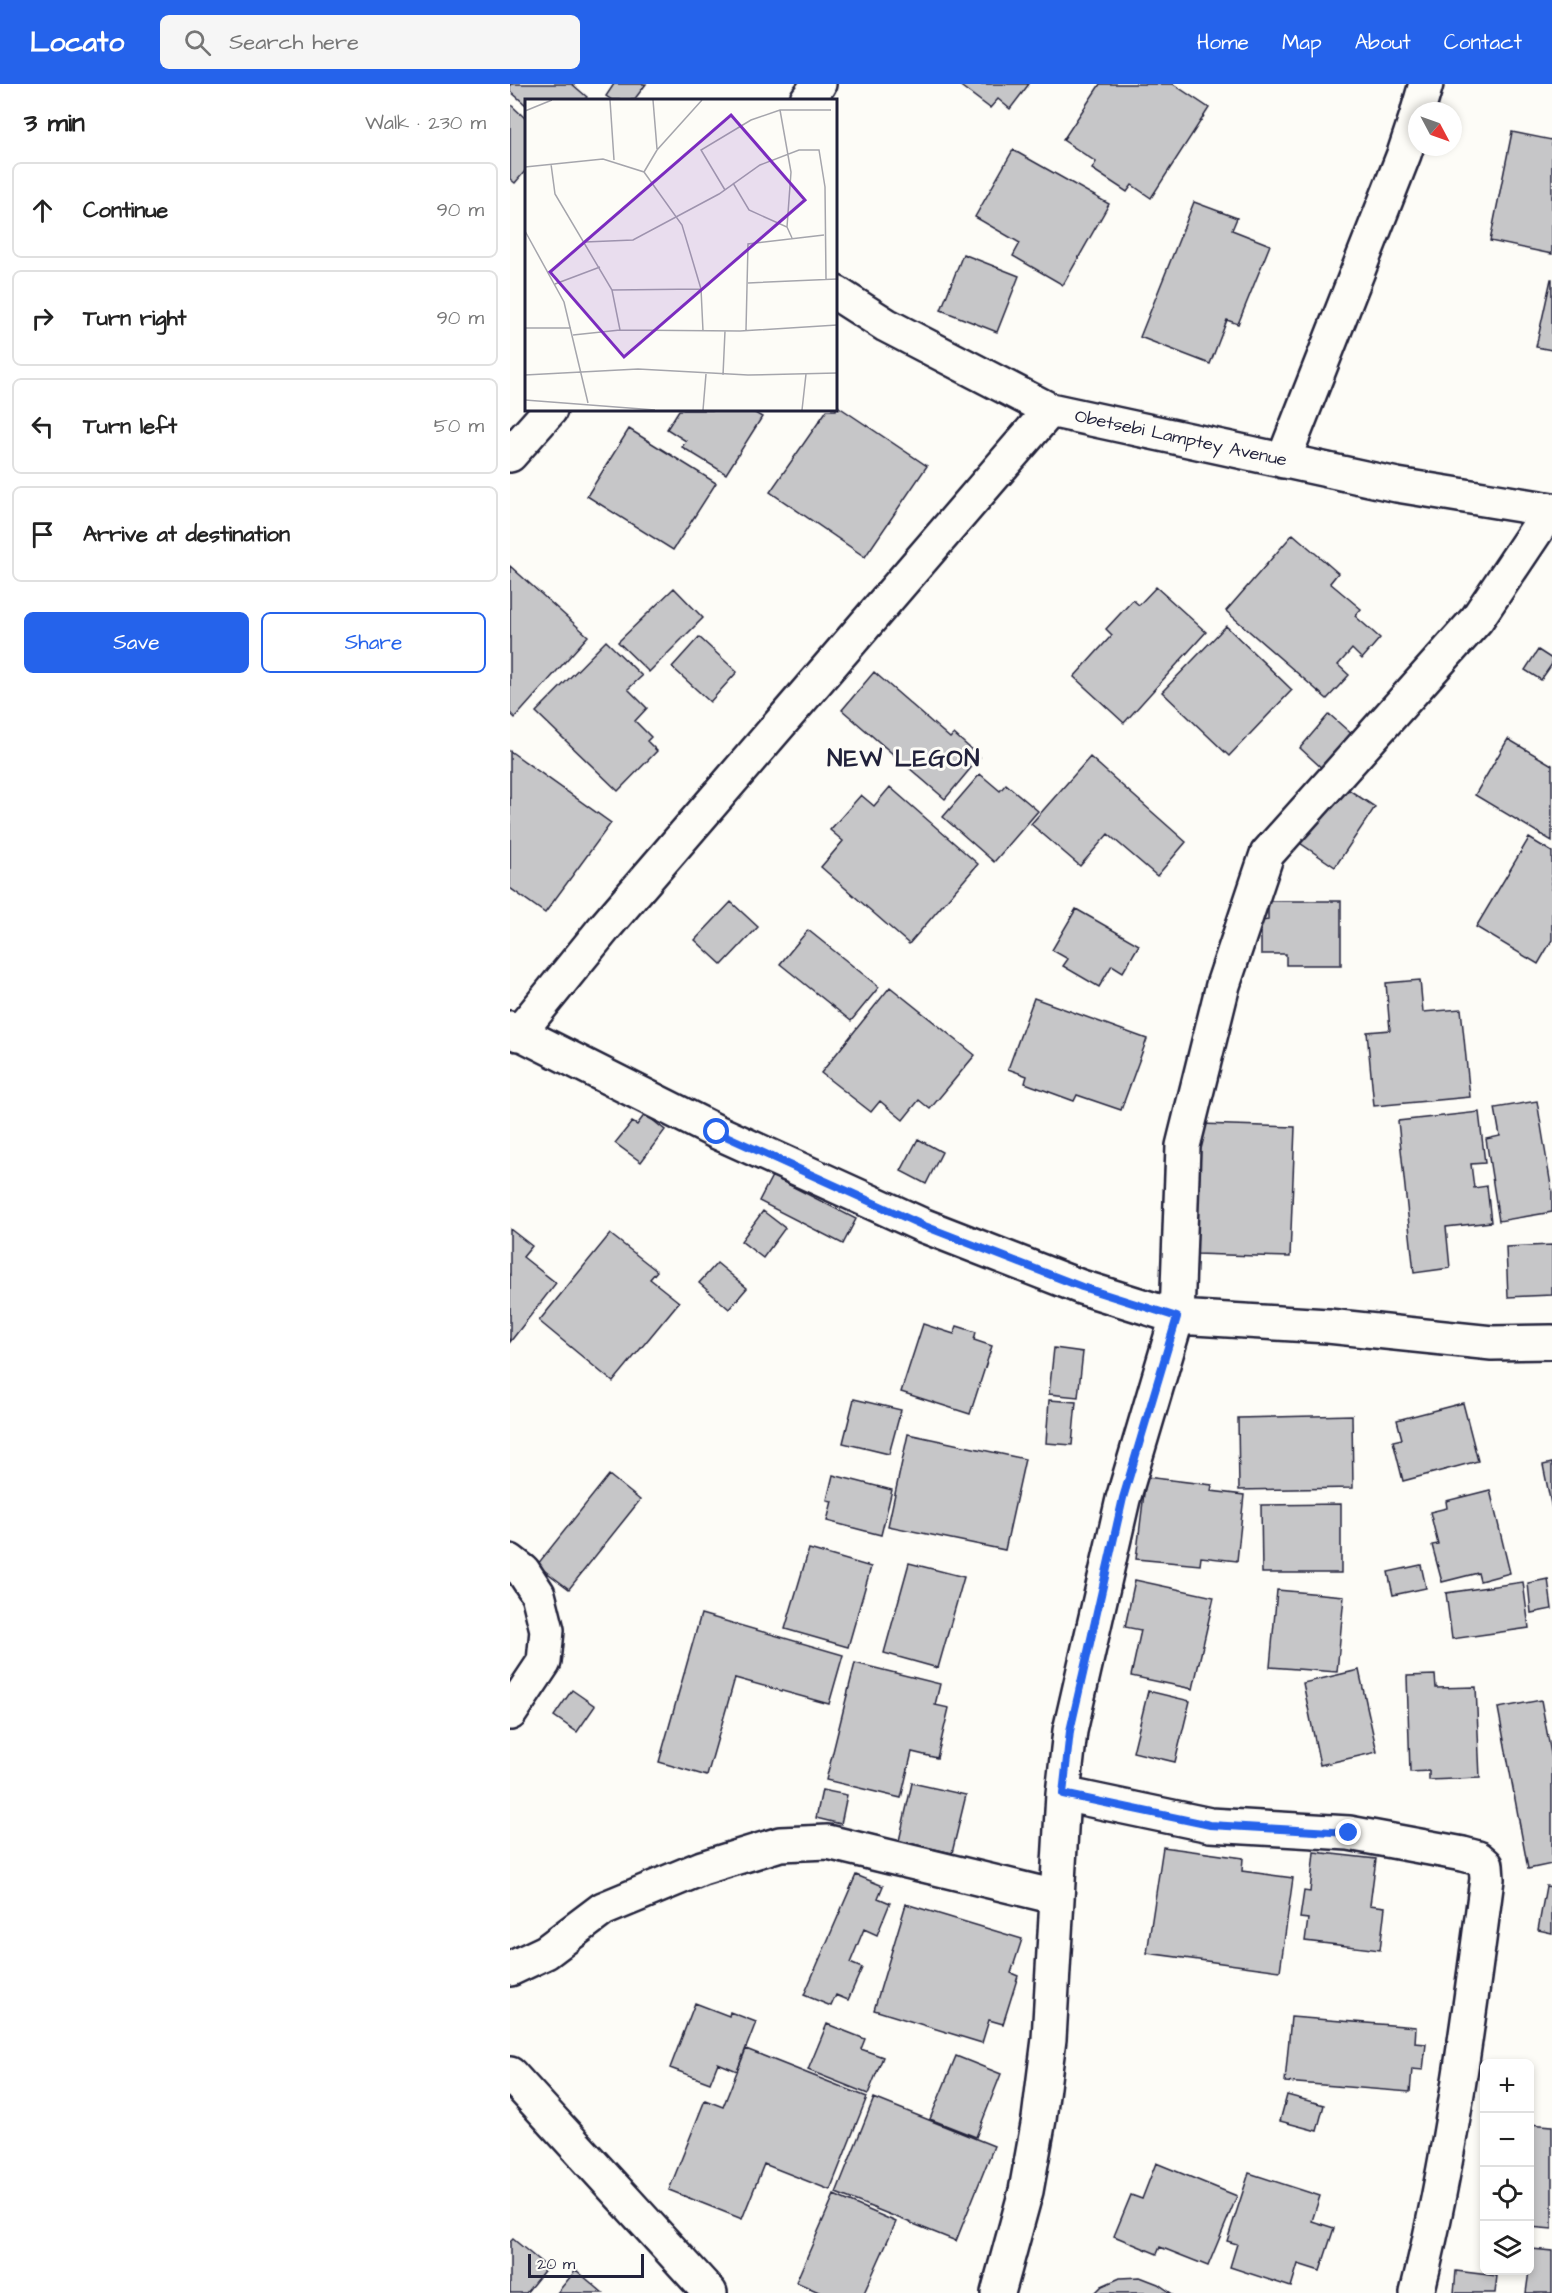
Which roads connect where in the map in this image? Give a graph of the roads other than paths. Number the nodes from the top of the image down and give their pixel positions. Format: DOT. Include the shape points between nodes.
graph roads {
  1 [pos="819,84"];
  2 [pos="1426,84"];
  3 [pos="808,99"];
  4 [pos="1421,102"];
  5 [pos="1408,142"];
  6 [pos="837,294"];
  7 [pos="1050,410"];
  8 [pos="549,411"];
  9 [pos="510,455"];
  10 [pos="1283,461"];
  11 [pos="1551,510"];
  12 [pos="514,1031"];
  13 [pos="1177,1317"];
  14 [pos="1552,1342"];
  15 [pos="510,1562"];
  16 [pos="510,1713"];
  17 [pos="1063,1794"];
  18 [pos="1056,1897"];
  19 [pos="510,1969"];
  20 [pos="510,2074"];
  21 [pos="710,2293"];
  22 [pos="998,2293"];
  23 [pos="1417,2293"];
  1 -- 3 [label="street"];
  2 -- 4 [label="street"];
  5 -- 10 [label="street"];
  6 -- 7 [label="street, Obetsebi Lamptey Avenue" via="886,325"];
  7 -- 10 [label="street, Obetsebi Lamptey Avenue"];
  7 -- 12 [label="street"];
  8 -- 9 [label="street"];
  10 -- 11 [label="street, Obetsebi Lamptey Avenue" via="1397,485"];
  11 -- 13 [label="street" via="1477,619 1267,854 1222,985 1184,1146"];
  12 -- 13 [label="street" via="717,1132 922,1225 1082,1287"];
  13 -- 14 [label="street" via="1492,1342"];
  13 -- 17 [label="street" via="1123,1498 1070,1731"];
  15 -- 16 [label="street" via="522,1571 538,1594 547,1630 544,1662"];
  17 -- 18 [label="street"];
  17 -- 23 [label="street" via="1210,1825 1349,1833 1464,1854 1486,1865 1469,2016 1433,2229"];
  18 -- 19 [label="street" via="828,1842 780,1844 702,1868 603,1909 546,1952"];
  18 -- 22 [label="street" via="1049,2039 1039,2119 1026,2191"];
  20 -- 21 [label="street"];
}
